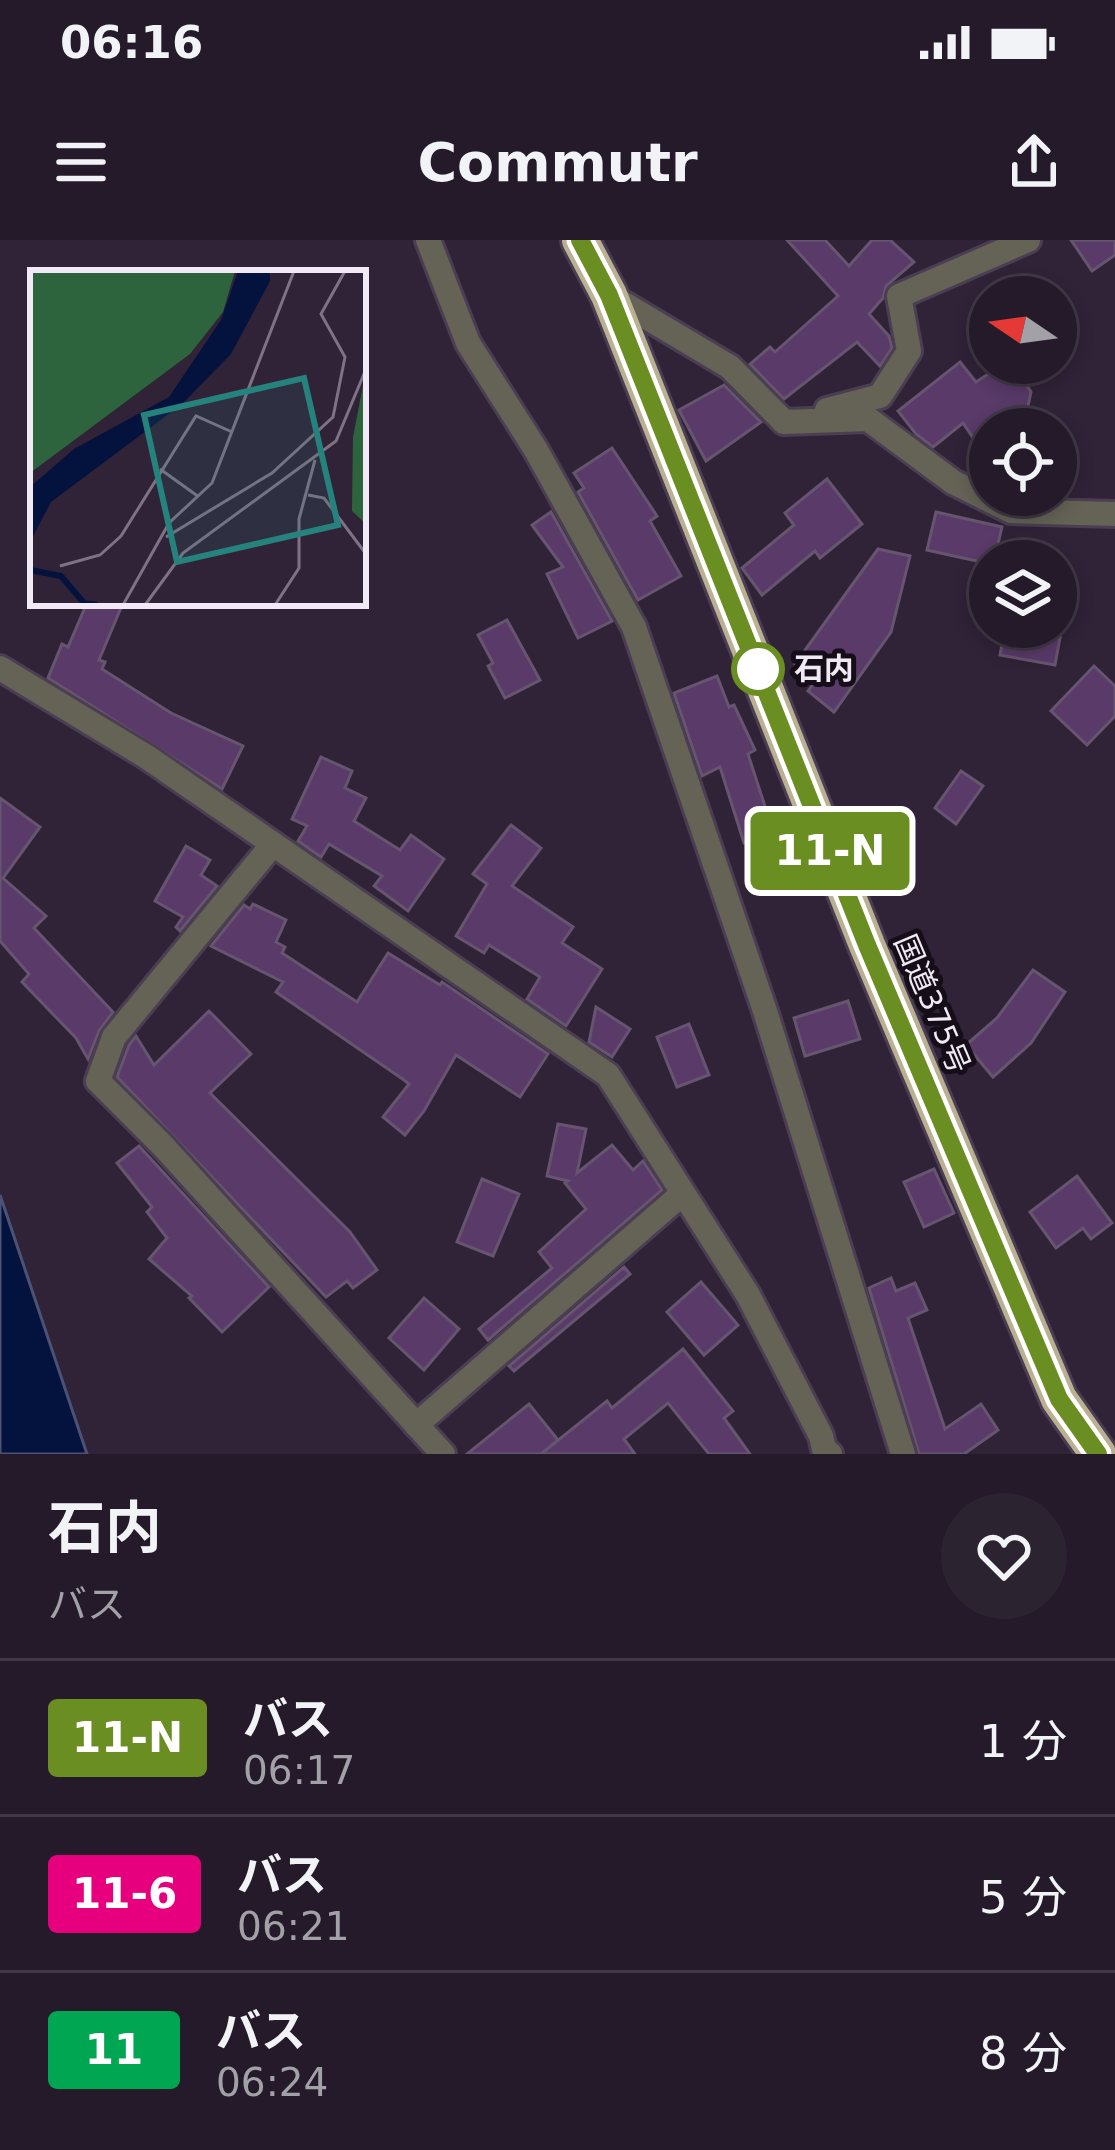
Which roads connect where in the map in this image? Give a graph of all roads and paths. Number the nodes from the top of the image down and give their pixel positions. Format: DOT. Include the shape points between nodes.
graph roads {
  1 [pos="428,240"];
  2 [pos="580,240"];
  3 [pos="1028,240"];
  4 [pos="609,295"];
  5 [pos="784,422"];
  6 [pos="1115,514"];
  7 [pos="0,668"];
  8 [pos="273,844"];
  9 [pos="682,1194"];
  10 [pos="416,1425"];
  11 [pos="443,1454"];
  12 [pos="830,1454"];
  13 [pos="903,1454"];
  14 [pos="1098,1454"];
  1 -- 13 [label="street" via="468,344 634,627"];
  2 -- 4 [label="highway, 国道375号"];
  3 -- 5 [label="street" via="899,296 909,350 880,396"];
  4 -- 5 [label="street" via="730,368"];
  4 -- 14 [label="highway, 国道375号" via="867,945 1059,1399"];
  5 -- 6 [label="street" via="868,419 953,482 1011,511"];
  7 -- 8 [label="street"];
  8 -- 9 [label="street" via="608,1075"];
  8 -- 10 [label="street" via="113,1037 98,1081"];
  9 -- 10 [label="street"];
  9 -- 12 [label="street" via="748,1295"];
  10 -- 11 [label="street"];
}
